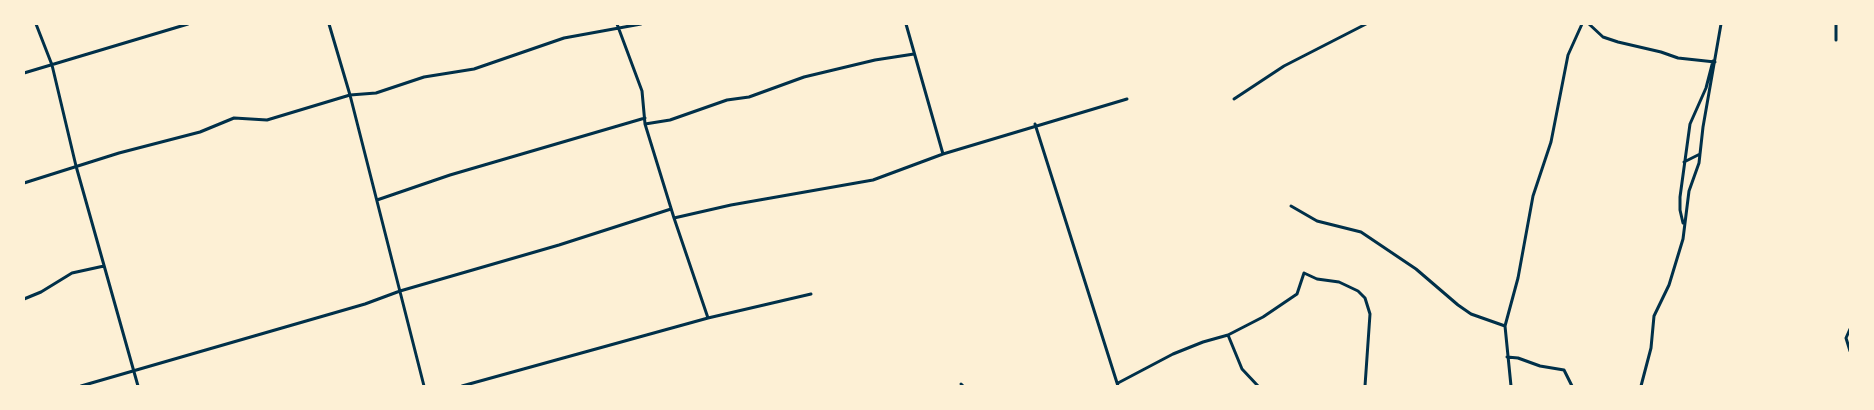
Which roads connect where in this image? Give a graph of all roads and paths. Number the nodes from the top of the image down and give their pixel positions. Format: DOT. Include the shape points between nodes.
graph roads {
  1 [pos="36,24"];
  2 [pos="188,24"];
  3 [pos="329,24"];
  4 [pos="641,24"];
  5 [pos="906,24"];
  6 [pos="1366,24"];
  7 [pos="1582,24"];
  8 [pos="1589,24"];
  9 [pos="1721,24"];
  10 [pos="1836,24"];
  11 [pos="617,25"];
  12 [pos="1836,40"];
  13 [pos="914,54"];
  14 [pos="1714,62"];
  15 [pos="52,65"];
  16 [pos="24,73"];
  17 [pos="350,95"];
  18 [pos="1127,99"];
  19 [pos="1234,99"];
  20 [pos="645,118"];
  21 [pos="646,124"];
  22 [pos="1035,124"];
  23 [pos="943,154"];
  24 [pos="1700,154"];
  25 [pos="1684,163"];
  26 [pos="76,166"];
  27 [pos="24,183"];
  28 [pos="377,200"];
  29 [pos="1291,206"];
  30 [pos="671,209"];
  31 [pos="674,218"];
  32 [pos="1684,225"];
  33 [pos="104,266"];
  34 [pos="400,291"];
  35 [pos="811,294"];
  36 [pos="24,299"];
  37 [pos="708,318"];
  38 [pos="1505,326"];
  39 [pos="1850,329"];
  40 [pos="1228,335"];
  41 [pos="1850,351"];
  42 [pos="1507,357"];
  43 [pos="134,370"];
  44 [pos="1118,385"];
  45 [pos="81,386"];
  46 [pos="138,386"];
  47 [pos="424,386"];
  48 [pos="462,386"];
  49 [pos="1258,386"];
  50 [pos="1365,386"];
  51 [pos="1510,386"];
  52 [pos="1572,386"];
  53 [pos="1641,386"];
  1 -- 15 [label="street"];
  2 -- 15 [label="street"];
  3 -- 17 [label="street"];
  4 -- 11 [label="street"];
  5 -- 13 [label="street"];
  6 -- 19 [label="street" via="1284,66"];
  7 -- 38 [label="street" via="1568,55 1553,133 1533,196 1518,278"];
  8 -- 14 [label="street" via="1603,36 1626,45 1678,58"];
  9 -- 14 [label="street"];
  10 -- 12 [label="street"];
  11 -- 17 [label="street" via="555,41 474,69 424,77 376,93"];
  11 -- 20 [label="street" via="642,91"];
  13 -- 21 [label="street" via="804,77 749,97 727,100 670,120"];
  13 -- 23 [label="street"];
  14 -- 24 [label="street"];
  14 -- 25 [label="street" via="1690,124"];
  15 -- 16 [label="street"];
  15 -- 26 [label="street"];
  17 -- 26 [label="street" via="267,120 234,118 200,132"];
  17 -- 28 [label="street"];
  18 -- 22 [label="street"];
  20 -- 21 [label="street"];
  20 -- 28 [label="street" via="450,175"];
  21 -- 30 [label="street"];
  22 -- 23 [label="street"];
  22 -- 44 [label="street"];
  23 -- 31 [label="street" via="873,180"];
  24 -- 25 [label="street"];
  24 -- 32 [label="street" via="1697,173 1689,191"];
  25 -- 32 [label="street" via="1680,210"];
  26 -- 27 [label="street"];
  26 -- 33 [label="street"];
  28 -- 34 [label="street"];
  29 -- 38 [label="street" via="1324,223 1361,232 1416,269 1471,314"];
  30 -- 31 [label="street"];
  30 -- 34 [label="street" via="559,246"];
  31 -- 37 [label="street"];
  32 -- 53 [label="street" via="1678,261 1654,316 1651,348"];
  33 -- 36 [label="street" via="72,274"];
  33 -- 43 [label="street"];
  34 -- 43 [label="street"];
  34 -- 47 [label="street"];
  35 -- 37 [label="street"];
  37 -- 48 [label="street"];
  38 -- 42 [label="street"];
  39 -- 41 [label="street" via="1846,338"];
  40 -- 44 [label="street" via="1180,351"];
  40 -- 49 [label="street" via="1242,370"];
  40 -- 50 [label="street" via="1293,298 1304,273 1317,279 1340,282 1358,291 1369,306"];
  42 -- 51 [label="street"];
  42 -- 52 [label="street" via="1564,370"];
  43 -- 45 [label="street"];
  43 -- 46 [label="street"];
}
